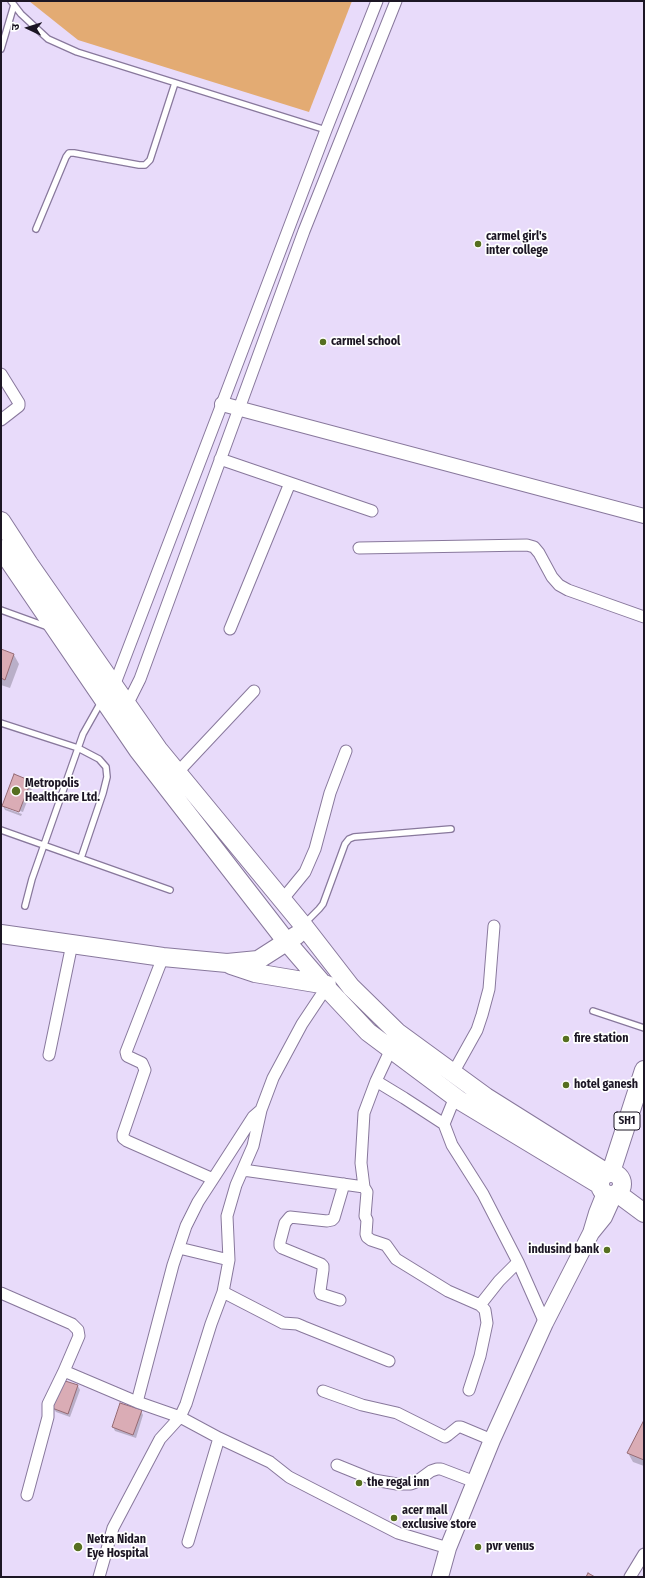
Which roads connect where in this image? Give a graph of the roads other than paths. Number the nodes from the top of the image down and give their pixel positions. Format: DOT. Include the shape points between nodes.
graph roads {
  1 [pos="378,1"];
  2 [pos="396,1"];
  3 [pos="12,3"];
  4 [pos="1,49"];
  5 [pos="175,83"];
  6 [pos="326,130"];
  7 [pos="36,229"];
  8 [pos="1,374"];
  9 [pos="222,404"];
  10 [pos="239,409"];
  11 [pos="1,420"];
  12 [pos="220,459"];
  13 [pos="290,483"];
  14 [pos="372,511"];
  15 [pos="644,516"];
  16 [pos="1,521"];
  17 [pos="359,548"];
  18 [pos="1,549"];
  19 [pos="1,610"];
  20 [pos="644,617"];
  21 [pos="54,629"];
  22 [pos="230,629"];
  23 [pos="114,686"];
  24 [pos="254,691"];
  25 [pos="102,700"];
  26 [pos="126,704"];
  27 [pos="114,717"];
  28 [pos="1,723"];
  29 [pos="78,748"];
  30 [pos="346,751"];
  31 [pos="178,773"];
  32 [pos="451,829"];
  33 [pos="1,830"];
  34 [pos="44,844"];
  35 [pos="81,858"];
  36 [pos="170,890"];
  37 [pos="282,900"];
  38 [pos="25,906"];
  39 [pos="494,926"];
  40 [pos="304,927"];
  41 [pos="1,934"];
  42 [pos="286,941"];
  43 [pos="72,944"];
  44 [pos="162,957"];
  45 [pos="227,963"];
  46 [pos="324,986"];
  47 [pos="350,987"];
  48 [pos="593,1011"];
  49 [pos="644,1028"];
  50 [pos="391,1049"];
  51 [pos="49,1055"];
  52 [pos="644,1070"];
  53 [pos="453,1073"];
  54 [pos="376,1081"];
  55 [pos="455,1097"];
  56 [pos="644,1106"];
  57 [pos="261,1110"];
  58 [pos="444,1124"];
  59 [pos="243,1170"];
  60 [pos="213,1179"];
  61 [pos="344,1184"];
  62 [pos="612,1184"];
  63 [pos="364,1187"];
  64 [pos="644,1197"];
  65 [pos="644,1213"];
  66 [pos="179,1248"];
  67 [pos="229,1260"];
  68 [pos="518,1262"];
  69 [pos="223,1292"];
  70 [pos="1,1293"];
  71 [pos="340,1300"];
  72 [pos="480,1305"];
  73 [pos="545,1323"];
  74 [pos="389,1361"];
  75 [pos="64,1371"];
  76 [pos="469,1390"];
  77 [pos="323,1391"];
  78 [pos="137,1402"];
  79 [pos="180,1417"];
  80 [pos="219,1438"];
  81 [pos="492,1440"];
  82 [pos="337,1465"];
  83 [pos="475,1482"];
  84 [pos="27,1495"];
  85 [pos="188,1542"];
  86 [pos="448,1548"];
  87 [pos="644,1554"];
  88 [pos="99,1577"];
  89 [pos="440,1577"];
  90 [pos="630,1577"];
  1 -- 6 [label="street"];
  2 -- 10 [label="street" via="304,231"];
  3 -- 4 [label="lane"];
  3 -- 5 [label="lane" via="48,40 77,52"];
  5 -- 6 [label="lane"];
  5 -- 7 [label="lane" via="150,160 145,165 139,165 69,153"];
  6 -- 9 [label="street"];
  8 -- 11 [label="street" via="19,406"];
  9 -- 10 [label="street"];
  9 -- 23 [label="street"];
  10 -- 12 [label="street"];
  10 -- 15 [label="street"];
  12 -- 13 [label="street"];
  12 -- 26 [label="street" via="140,679"];
  13 -- 14 [label="street"];
  13 -- 22 [label="street"];
  16 -- 23 [label="main road"];
  17 -- 20 [label="street" via="527,545 534,547 539,553 559,585"];
  18 -- 21 [label="main road"];
  19 -- 21 [label="lane"];
  21 -- 25 [label="main road"];
  23 -- 25 [label="street"];
  23 -- 26 [label="main road"];
  24 -- 31 [label="street"];
  25 -- 27 [label="main road"];
  25 -- 29 [label="lane"];
  26 -- 27 [label="street"];
  26 -- 31 [label="main road"];
  27 -- 42 [label="main road"];
  28 -- 29 [label="lane"];
  29 -- 34 [label="lane"];
  29 -- 35 [label="lane" via="98,759 106,767 107,777"];
  30 -- 37 [label="street" via="330,793 315,849 305,872"];
  31 -- 37 [label="main road"];
  32 -- 40 [label="lane" via="349,839 323,904"];
  33 -- 34 [label="lane"];
  34 -- 35 [label="lane"];
  34 -- 38 [label="lane"];
  35 -- 36 [label="lane"];
  37 -- 40 [label="main road"];
  39 -- 53 [label="street" via="489,989 482,1015 477,1030"];
  40 -- 42 [label="main road"];
  40 -- 47 [label="main road"];
  41 -- 43 [label="main road"];
  42 -- 45 [label="main road" via="258,960"];
  42 -- 46 [label="main road"];
  43 -- 44 [label="main road"];
  43 -- 51 [label="street"];
  44 -- 45 [label="main road"];
  44 -- 60 [label="street" via="126,1052 127,1056 142,1063 145,1070 123,1134 127,1141"];
  45 -- 46 [label="main road" via="255,974"];
  46 -- 47 [label="main road"];
  46 -- 50 [label="main road" via="368,1032"];
  46 -- 57 [label="street" via="276,1072"];
  47 -- 53 [label="main road" via="397,1032"];
  48 -- 49 [label="lane"];
  50 -- 54 [label="street"];
  50 -- 55 [label="main road"];
  52 -- 62 [label="main road, SH1"];
  53 -- 62 [label="main road"];
  54 -- 58 [label="street"];
  54 -- 63 [label="street" via="364,1112"];
  55 -- 58 [label="street"];
  55 -- 62 [label="main road"];
  56 -- 62 [label="main road, SH1"];
  57 -- 59 [label="street" via="253,1146"];
  57 -- 60 [label="street" via="253,1117"];
  58 -- 68 [label="street" via="452,1145 483,1194"];
  59 -- 61 [label="street"];
  59 -- 67 [label="street" via="227,1216"];
  60 -- 66 [label="street" via="186,1226"];
  61 -- 63 [label="street"];
  61 -- 71 [label="street" via="332,1220 290,1217 285,1223 280,1242 282,1248 321,1264 324,1270 321,1294"];
  62 -- 64 [label="main road"];
  62 -- 65 [label="main road"];
  62 -- 73 [label="main road" via="597,1213 591,1233"];
  63 -- 72 [label="street" via="367,1192 367,1237 386,1245 396,1259 448,1291"];
  66 -- 67 [label="street"];
  66 -- 78 [label="street"];
  67 -- 69 [label="street"];
  68 -- 72 [label="street"];
  68 -- 73 [label="street"];
  69 -- 74 [label="street" via="283,1323 297,1324"];
  69 -- 79 [label="street"];
  70 -- 75 [label="street" via="72,1324 78,1330 79,1336"];
  72 -- 76 [label="street" via="485,1310 487,1323"];
  73 -- 81 [label="main road"];
  75 -- 78 [label="street"];
  75 -- 84 [label="street" via="48,1404 48,1417"];
  77 -- 81 [label="street" via="362,1405 397,1413 445,1437 461,1427"];
  78 -- 79 [label="street"];
  79 -- 80 [label="street"];
  79 -- 88 [label="street" via="160,1439 113,1528"];
  80 -- 85 [label="street"];
  80 -- 86 [label="street" via="270,1462 289,1477 398,1533"];
  81 -- 83 [label="main road"];
  82 -- 83 [label="street" via="374,1480 404,1485 416,1482 437,1469"];
  83 -- 86 [label="main road"];
  86 -- 89 [label="main road"];
  87 -- 90 [label="street"];
}
